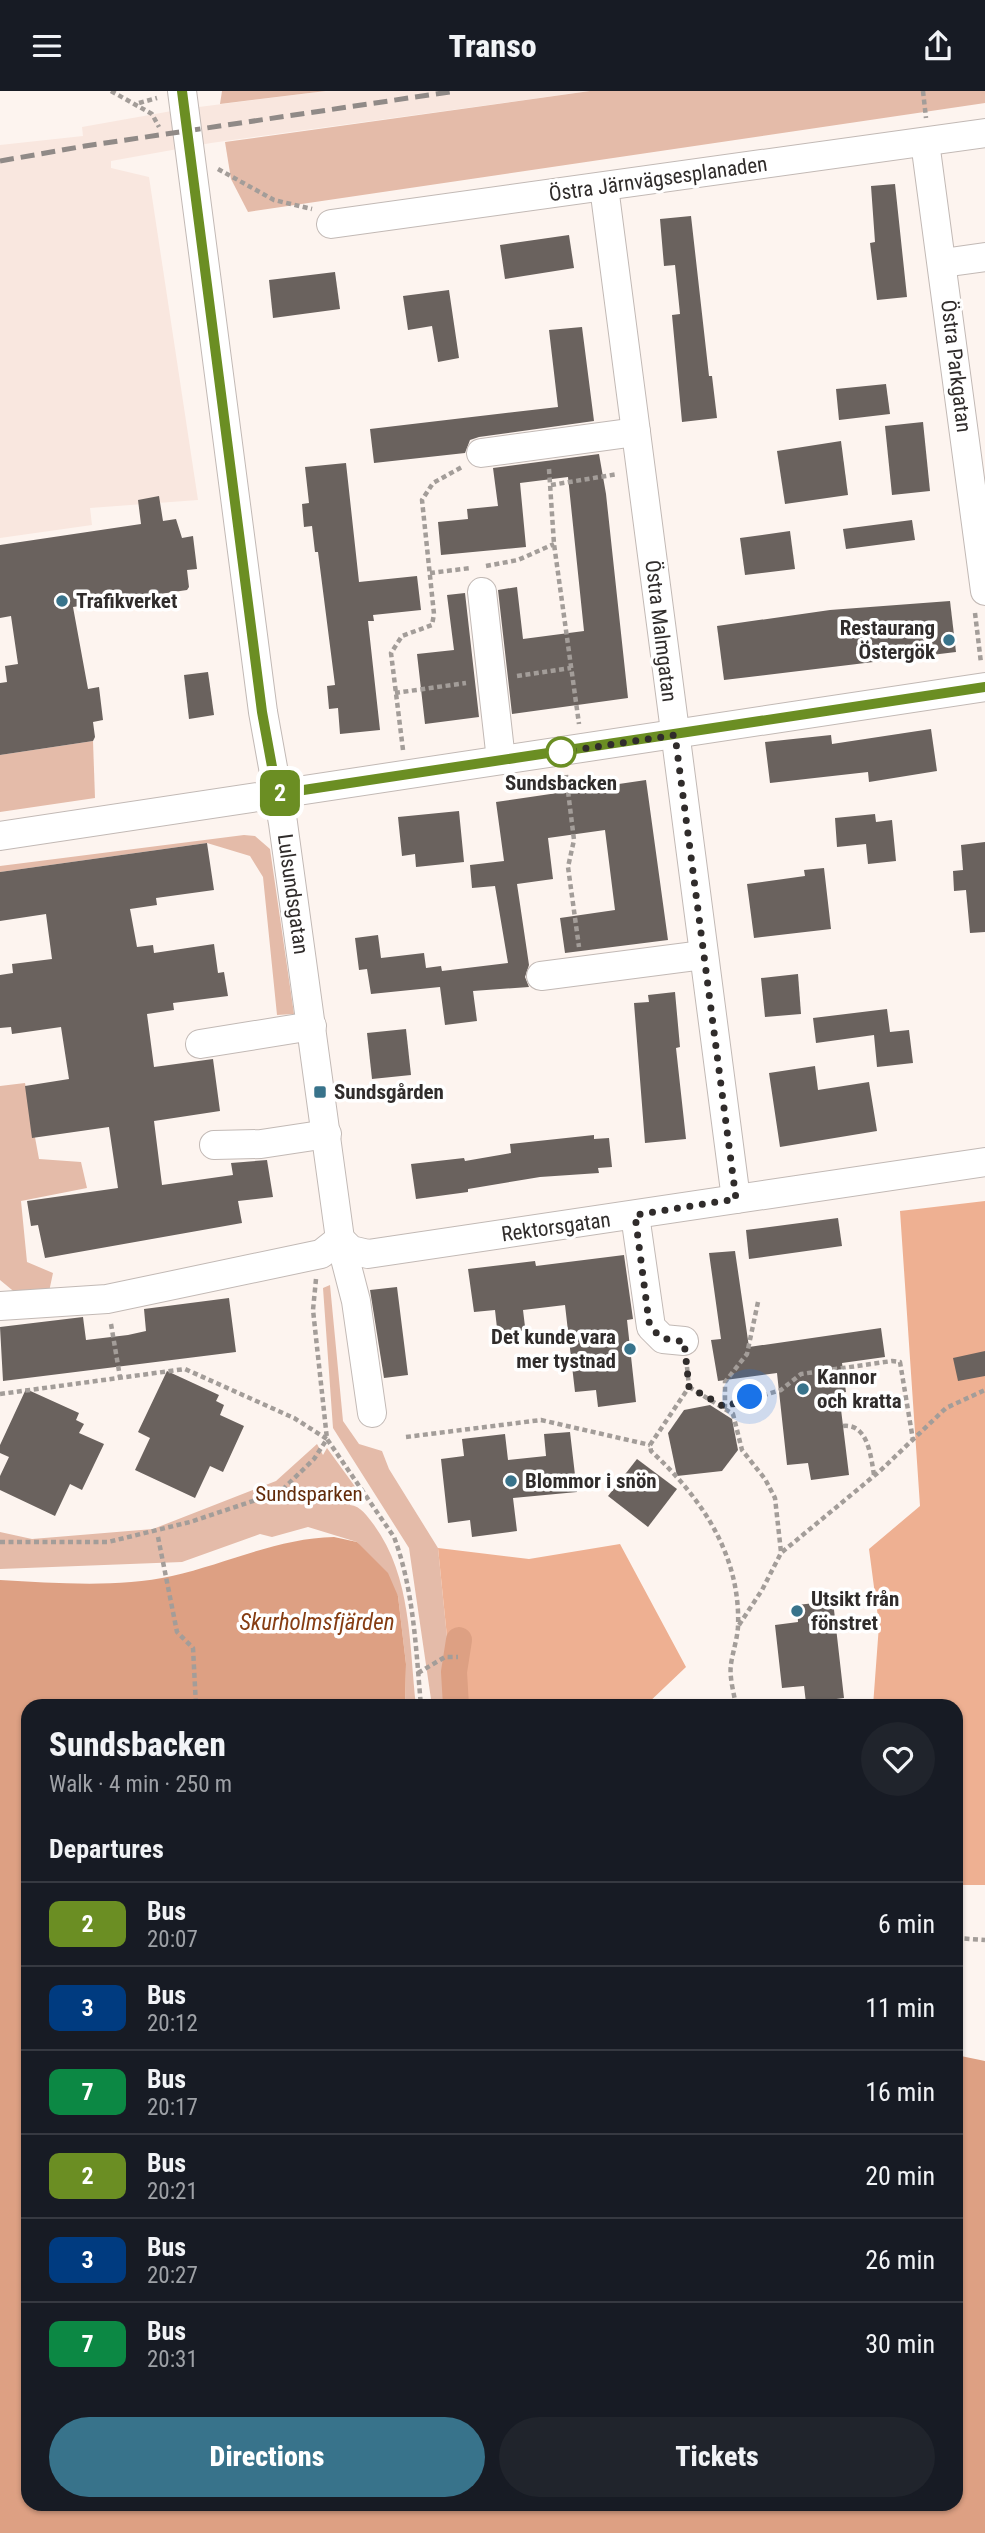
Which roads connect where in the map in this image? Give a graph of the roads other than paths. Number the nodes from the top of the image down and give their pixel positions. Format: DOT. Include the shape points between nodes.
graph roads {
  1 [pos="182,91"];
  2 [pos="926,132"];
  3 [pos="985,133"];
  4 [pos="604,187"];
  5 [pos="331,224"];
  6 [pos="985,257"];
  7 [pos="943,263"];
  8 [pos="635,432"];
  9 [pos="481,453"];
  10 [pos="985,591"];
  11 [pos="482,592"];
  12 [pos="985,687"];
  13 [pos="675,735"];
  14 [pos="501,760"];
  15 [pos="277,794"];
  16 [pos="0,836"];
  17 [pos="703,955"];
  18 [pos="541,976"];
  19 [pos="312,1026"];
  20 [pos="200,1044"];
  21 [pos="327,1134"];
  22 [pos="214,1145"];
  23 [pos="985,1162"];
  24 [pos="736,1199"];
  25 [pos="635,1215"];
  26 [pos="340,1239"];
  27 [pos="0,1306"];
  28 [pos="684,1341"];
  29 [pos="372,1413"];
  1 -- 15 [label="street, Lulsundsgatan" via="262,712"];
  2 -- 3 [label="street, Östra Järnvägsesplanaden"];
  2 -- 4 [label="street, Östra Järnvägsesplanaden"];
  2 -- 7 [label="street, Östra Parkgatan"];
  4 -- 5 [label="street, Östra Järnvägsesplanaden"];
  4 -- 8 [label="street, Östra Malmgatan"];
  6 -- 7 [label="street"];
  7 -- 10 [label="street, Östra Parkgatan"];
  8 -- 9 [label="street"];
  8 -- 13 [label="street, Östra Malmgatan"];
  11 -- 14 [label="street"];
  12 -- 13 [label="street"];
  13 -- 14 [label="street"];
  13 -- 17 [label="street, Östra Malmgatan"];
  14 -- 15 [label="street"];
  15 -- 16 [label="street"];
  15 -- 19 [label="street, Lulsundsgatan"];
  17 -- 18 [label="street"];
  17 -- 24 [label="street, Östra Malmgatan"];
  19 -- 20 [label="street"];
  19 -- 21 [label="street, Lulsundsgatan"];
  21 -- 22 [label="street" via="261,1144"];
  21 -- 26 [label="street, Lulsundsgatan"];
  23 -- 24 [label="street, Rektorsgatan"];
  24 -- 25 [label="street, Rektorsgatan"];
  25 -- 26 [label="street, Rektorsgatan" via="368,1254 351,1250"];
  25 -- 28 [label="street" via="651,1327 663,1339"];
  26 -- 27 [label="street" via="321,1254 107,1299"];
  26 -- 29 [label="street, Lulsundsgatan" via="356,1301"];
}
